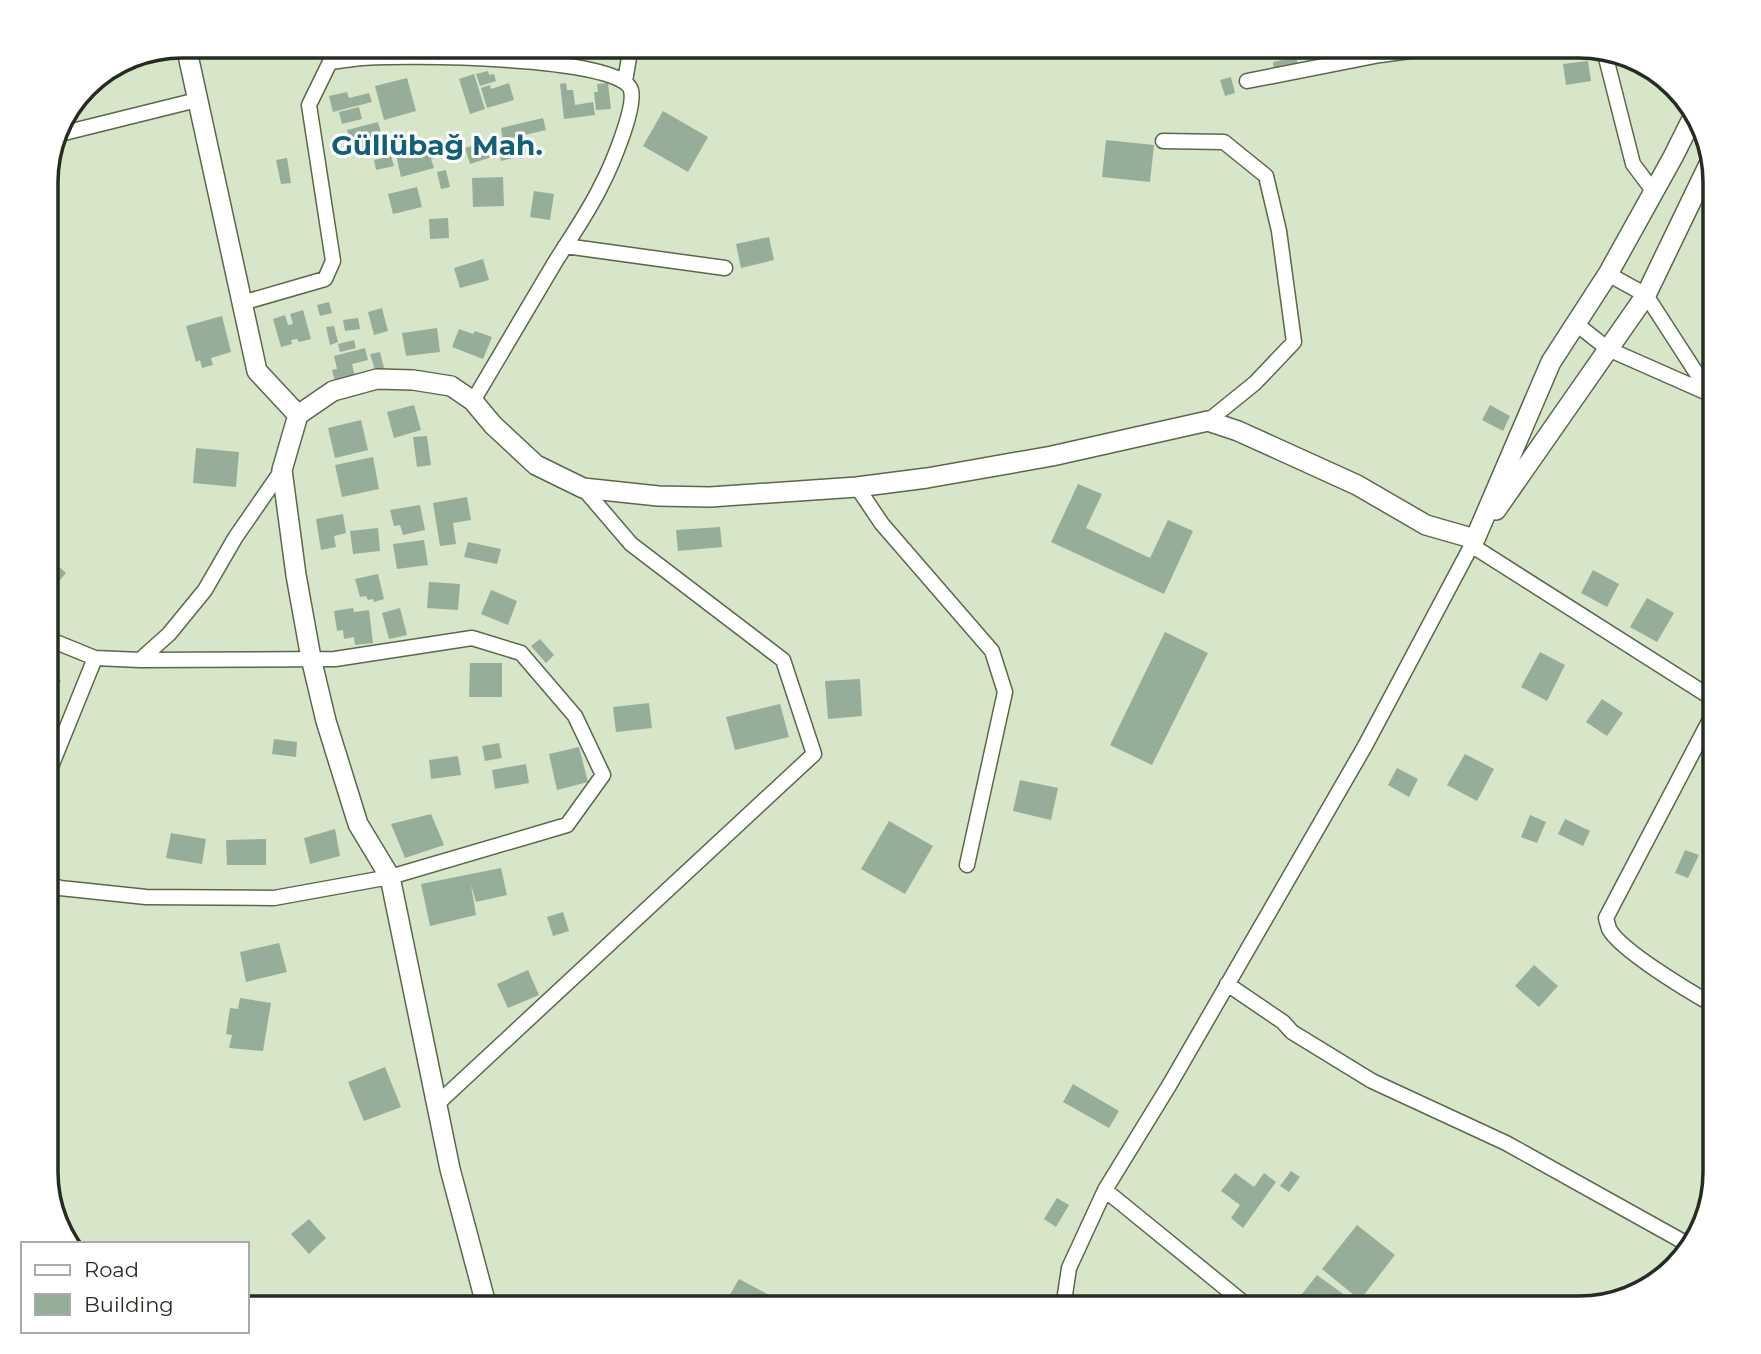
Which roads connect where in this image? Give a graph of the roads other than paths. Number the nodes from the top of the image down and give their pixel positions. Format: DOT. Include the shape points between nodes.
graph roads {
  1 [pos="188,58"];
  2 [pos="363,58"];
  3 [pos="530,58"];
  4 [pos="629,58"];
  5 [pos="1365,58"];
  6 [pos="1607,61"];
  7 [pos="625,81"];
  8 [pos="1247,81"];
  9 [pos="197,100"];
  10 [pos="1689,125"];
  11 [pos="68,132"];
  12 [pos="1163,141"];
  13 [pos="1703,177"];
  14 [pos="1654,192"];
  15 [pos="565,246"];
  16 [pos="725,268"];
  17 [pos="1608,274"];
  18 [pos="1646,295"];
  19 [pos="242,303"];
  20 [pos="1575,323"];
  21 [pos="1608,349"];
  22 [pos="1703,381"];
  23 [pos="1703,392"];
  24 [pos="473,401"];
  25 [pos="298,415"];
  26 [pos="1208,421"];
  27 [pos="282,470"];
  28 [pos="856,487"];
  29 [pos="583,488"];
  30 [pos="1473,542"];
  31 [pos="58,643"];
  32 [pos="94,658"];
  33 [pos="311,658"];
  34 [pos="140,660"];
  35 [pos="1703,692"];
  36 [pos="1703,735"];
  37 [pos="58,749"];
  38 [pos="967,865"];
  39 [pos="390,877"];
  40 [pos="58,887"];
  41 [pos="1227,984"];
  42 [pos="1703,999"];
  43 [pos="437,1104"];
  44 [pos="1105,1190"];
  45 [pos="1683,1241"];
  46 [pos="484,1296"];
  47 [pos="1065,1296"];
  48 [pos="1235,1296"];
  1 -- 9 [label="street"];
  2 -- 19 [label="street" via="330,62 309,105 332,261 324,279"];
  3 -- 7 [label="street" via="607,73"];
  4 -- 7 [label="street"];
  5 -- 8 [label="street"];
  6 -- 14 [label="street" via="1633,164"];
  7 -- 15 [label="street" via="631,91 620,142 601,186"];
  9 -- 11 [label="street"];
  9 -- 19 [label="street"];
  10 -- 14 [label="street"];
  12 -- 26 [label="street" via="1224,142 1266,176 1279,231 1294,342 1255,383"];
  13 -- 18 [label="street"];
  14 -- 17 [label="street"];
  15 -- 16 [label="street"];
  15 -- 24 [label="street"];
  17 -- 18 [label="street"];
  17 -- 20 [label="street"];
  18 -- 21 [label="street"];
  18 -- 22 [label="street"];
  19 -- 25 [label="street" via="257,371"];
  20 -- 21 [label="street"];
  20 -- 30 [label="street" via="1550,362"];
  21 -- 23 [label="street"];
  21 -- 30 [label="street"];
  24 -- 25 [label="street" via="451,386 377,379 333,391"];
  24 -- 29 [label="street" via="536,465"];
  25 -- 27 [label="street"];
  26 -- 28 [label="street" via="1052,456"];
  26 -- 30 [label="street" via="1357,485 1426,525"];
  27 -- 33 [label="street"];
  27 -- 34 [label="street" via="205,590 169,634"];
  28 -- 29 [label="street" via="710,497"];
  28 -- 38 [label="street" via="882,524 992,651 1005,692"];
  29 -- 43 [label="street" via="631,544 783,660 814,754"];
  30 -- 35 [label="street"];
  30 -- 41 [label="street" via="1365,746"];
  31 -- 32 [label="street"];
  32 -- 34 [label="street"];
  32 -- 37 [label="street"];
  33 -- 34 [label="street"];
  33 -- 39 [label="street" via="358,824"];
  33 -- 39 [label="street" via="335,659 471,638 521,653 575,716 603,775 567,825"];
  36 -- 42 [label="street" via="1606,918 1621,942"];
  39 -- 40 [label="street" via="274,898 146,897"];
  39 -- 43 [label="street"];
  41 -- 44 [label="street"];
  41 -- 45 [label="street" via="1292,1032 1372,1081 1506,1143"];
  43 -- 46 [label="street"];
  44 -- 47 [label="street" via="1069,1268"];
  44 -- 48 [label="street"];
}
